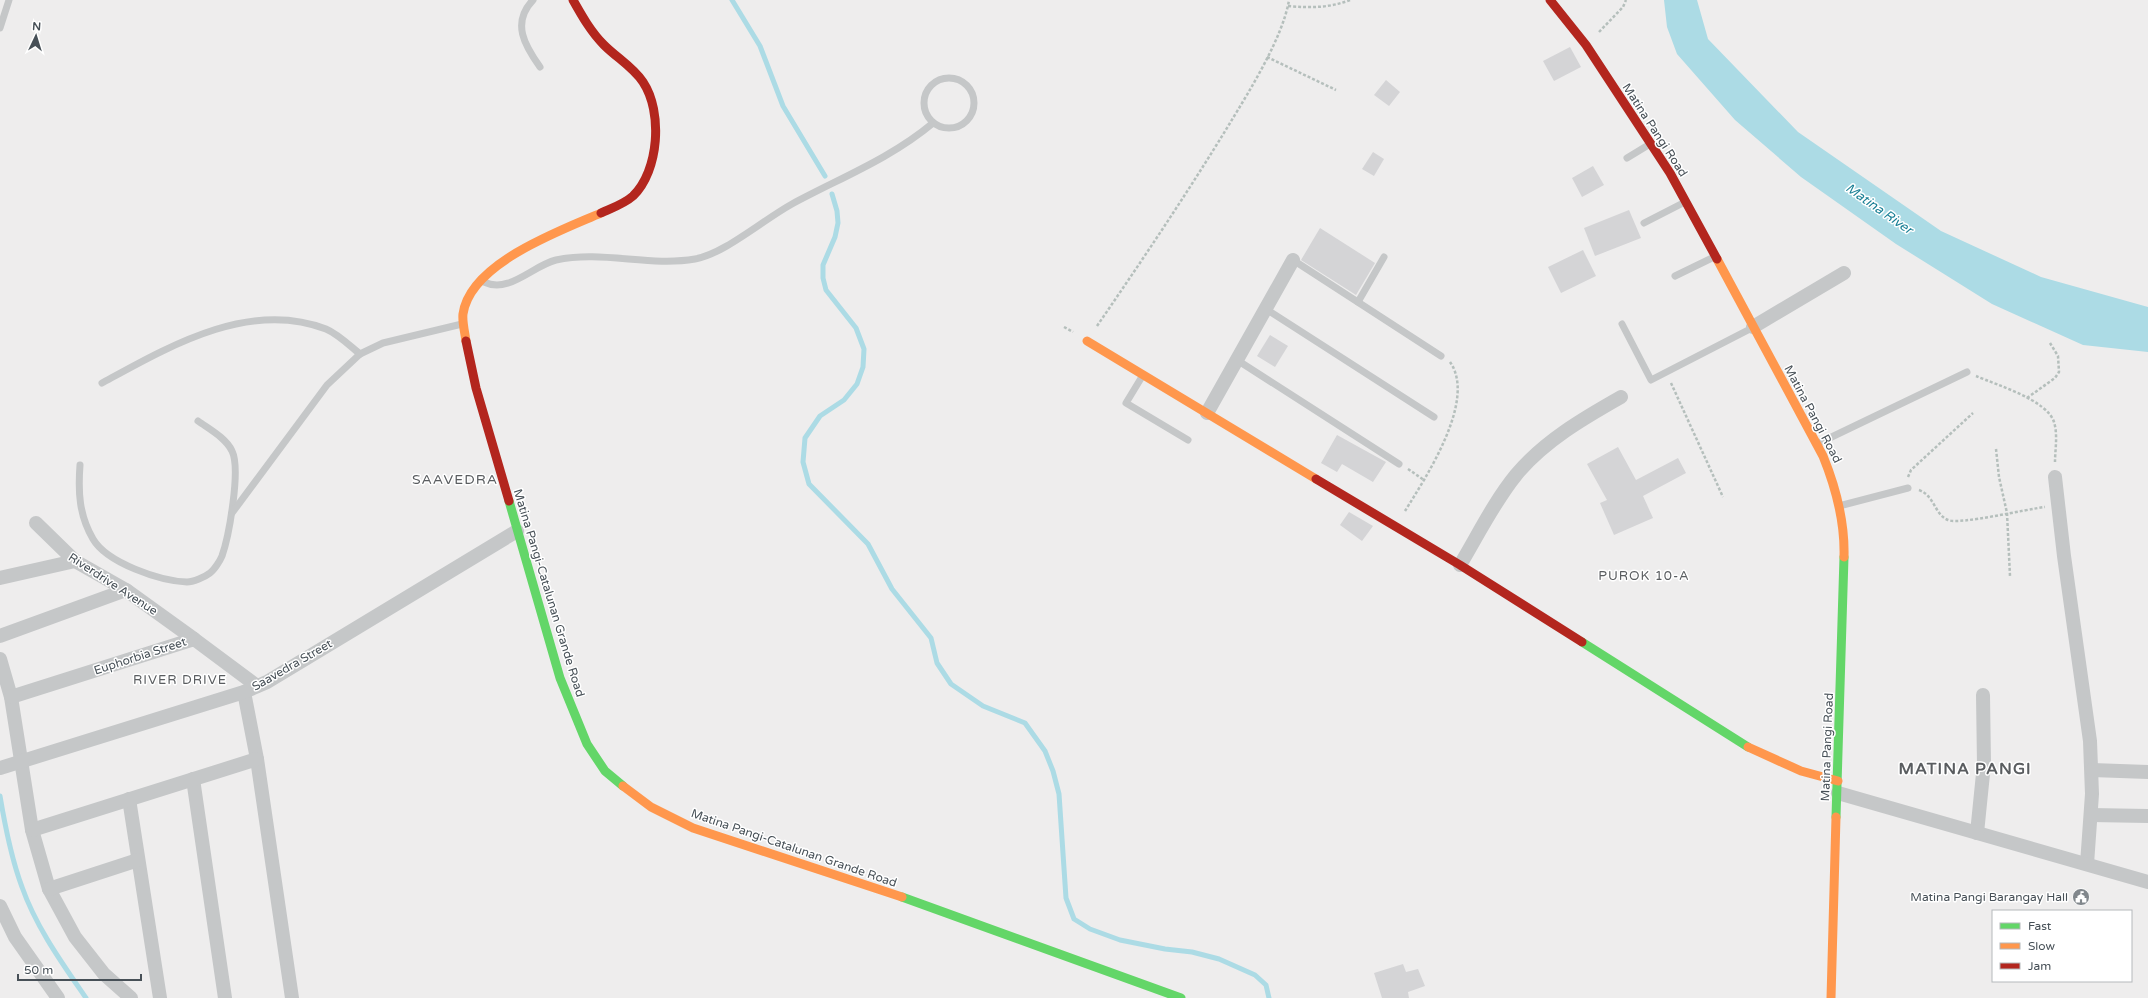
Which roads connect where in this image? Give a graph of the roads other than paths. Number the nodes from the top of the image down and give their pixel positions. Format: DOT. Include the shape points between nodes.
graph roads {
  1 [pos="9,0"];
  2 [pos="533,0"];
  3 [pos="573,0"];
  4 [pos="1550,0"];
  5 [pos="0,28"];
  6 [pos="540,67"];
  7 [pos="933,123"];
  8 [pos="1651,144"];
  9 [pos="1627,158"];
  10 [pos="1685,202"];
  11 [pos="1644,223"];
  12 [pos="1715,256"];
  13 [pos="1384,257"];
  14 [pos="1293,260"];
  15 [pos="1844,273"];
  16 [pos="1675,276"];
  17 [pos="481,280"];
  18 [pos="1358,302"];
  19 [pos="1266,309"];
  20 [pos="463,323"];
  21 [pos="1622,324"];
  22 [pos="1753,327"];
  23 [pos="1087,341"];
  24 [pos="360,354"];
  25 [pos="1441,356"];
  26 [pos="1237,360"];
  27 [pos="1967,372"];
  28 [pos="1143,375"];
  29 [pos="102,383"];
  30 [pos="1621,397"];
  31 [pos="1207,413"];
  32 [pos="1434,417"];
  33 [pos="198,421"];
  34 [pos="1188,440"];
  35 [pos="1817,444"];
  36 [pos="1399,464"];
  37 [pos="80,465"];
  38 [pos="2055,477"];
  39 [pos="1908,488"];
  40 [pos="1839,506"];
  41 [pos="231,515"];
  42 [pos="36,523"];
  43 [pos="517,531"];
  44 [pos="75,561"];
  45 [pos="1460,565"];
  46 [pos="0,578"];
  47 [pos="126,590"];
  48 [pos="0,636"];
  49 [pos="194,638"];
  50 [pos="0,659"];
  51 [pos="250,689"];
  52 [pos="1983,695"];
  53 [pos="11,697"];
  54 [pos="257,759"];
  55 [pos="11,765"];
  56 [pos="2092,770"];
  57 [pos="2148,772"];
  58 [pos="192,779"];
  59 [pos="1838,787"];
  60 [pos="129,799"];
  61 [pos="2091,814"];
  62 [pos="2148,816"];
  63 [pos="32,830"];
  64 [pos="1977,833"];
  65 [pos="138,860"];
  66 [pos="2087,864"];
  67 [pos="2148,882"];
  68 [pos="49,889"];
  69 [pos="0,908"];
  70 [pos="1159,995"];
  71 [pos="58,998"];
  72 [pos="131,998"];
  73 [pos="160,998"];
  74 [pos="225,998"];
  75 [pos="292,998"];
  76 [pos="1181,998"];
  77 [pos="1831,998"];
  1 -- 5 [label="lane"];
  2 -- 6 [label="lane" via="522,21 521,36"];
  3 -- 17 [label="street, Matina Pangi-Catalunan Grande Road" via="588,28 635,71 647,88 656,125 654,159 650,172 635,195 624,203 513,254"];
  4 -- 8 [label="street, Matina Pangi Road" via="1586,45"];
  7 -- 7 [label="lane" via="942,128 952,129 969,119 974,110 974,100 971,90 964,82 955,78 945,78 928,87 923,107 926,116"];
  7 -- 17 [label="lane" via="889,155 792,204 714,254 698,259 666,262 570,258 542,265 507,284 490,285"];
  8 -- 9 [label="lane"];
  8 -- 10 [label="street, Matina Pangi Road"];
  10 -- 11 [label="lane"];
  10 -- 12 [label="street, Matina Pangi Road"];
  12 -- 16 [label="lane"];
  12 -- 22 [label="street, Matina Pangi Road"];
  13 -- 18 [label="lane"];
  14 -- 18 [label="lane"];
  14 -- 19 [label="street"];
  15 -- 22 [label="street"];
  17 -- 20 [label="street, Matina Pangi-Catalunan Grande Road" via="465,303"];
  18 -- 25 [label="lane"];
  19 -- 26 [label="street"];
  19 -- 32 [label="lane"];
  20 -- 24 [label="lane" via="383,342"];
  20 -- 43 [label="street, Matina Pangi-Catalunan Grande Road" via="476,388"];
  21 -- 22 [label="lane" via="1651,380"];
  22 -- 35 [label="street, Matina Pangi Road"];
  23 -- 28 [label="street"];
  24 -- 29 [label="lane" via="328,330 308,323 279,320 252,322 203,333 161,350"];
  24 -- 41 [label="lane" via="327,385"];
  26 -- 31 [label="street"];
  26 -- 36 [label="lane"];
  27 -- 35 [label="lane"];
  28 -- 31 [label="street"];
  28 -- 34 [label="lane" via="1126,403"];
  30 -- 45 [label="street" via="1559,436 1517,474 1499,498"];
  31 -- 45 [label="street"];
  33 -- 41 [label="lane" via="218,435 232,450 236,466"];
  35 -- 40 [label="street, Matina Pangi Road" via="1826,462"];
  37 -- 41 [label="lane" via="78,494 83,518 94,540 115,559 158,578 189,582 210,573 222,557"];
  38 -- 56 [label="street"];
  39 -- 40 [label="lane"];
  40 -- 59 [label="street, Matina Pangi Road" via="1844,549"];
  42 -- 44 [label="street, Riverdrive Avenue"];
  43 -- 51 [label="street, Saavedra Street" via="268,682"];
  43 -- 70 [label="street, Matina Pangi-Catalunan Grande Road" via="560,678 587,744 605,771 651,807 693,828 851,879"];
  44 -- 46 [label="street"];
  44 -- 47 [label="street, Riverdrive Avenue"];
  45 -- 59 [label="street" via="1756,752"];
  47 -- 48 [label="street"];
  47 -- 49 [label="street, Riverdrive Avenue"];
  49 -- 51 [label="street, Euphorbia Street"];
  49 -- 53 [label="street, Euphorbia Street"];
  50 -- 53 [label="street"];
  51 -- 54 [label="street"];
  51 -- 55 [label="street, Saavedra Street"];
  52 -- 64 [label="street" via="1984,764"];
  53 -- 55 [label="street"];
  54 -- 58 [label="street"];
  54 -- 75 [label="street"];
  55 -- 63 [label="street"];
  56 -- 57 [label="street"];
  56 -- 61 [label="street"];
  58 -- 60 [label="street"];
  58 -- 74 [label="street"];
  59 -- 64 [label="street"];
  59 -- 77 [label="street, Matina Pangi Road"];
  60 -- 63 [label="street"];
  60 -- 65 [label="street"];
  61 -- 62 [label="street"];
  61 -- 66 [label="street"];
  63 -- 68 [label="street"];
  64 -- 66 [label="street"];
  65 -- 68 [label="street"];
  65 -- 73 [label="street"];
  66 -- 67 [label="street"];
  68 -- 72 [label="street" via="75,937 104,974"];
  69 -- 71 [label="street" via="16,937"];
  70 -- 76 [label="street, Matina Pangi-Catalunan Grande Road"];
}
